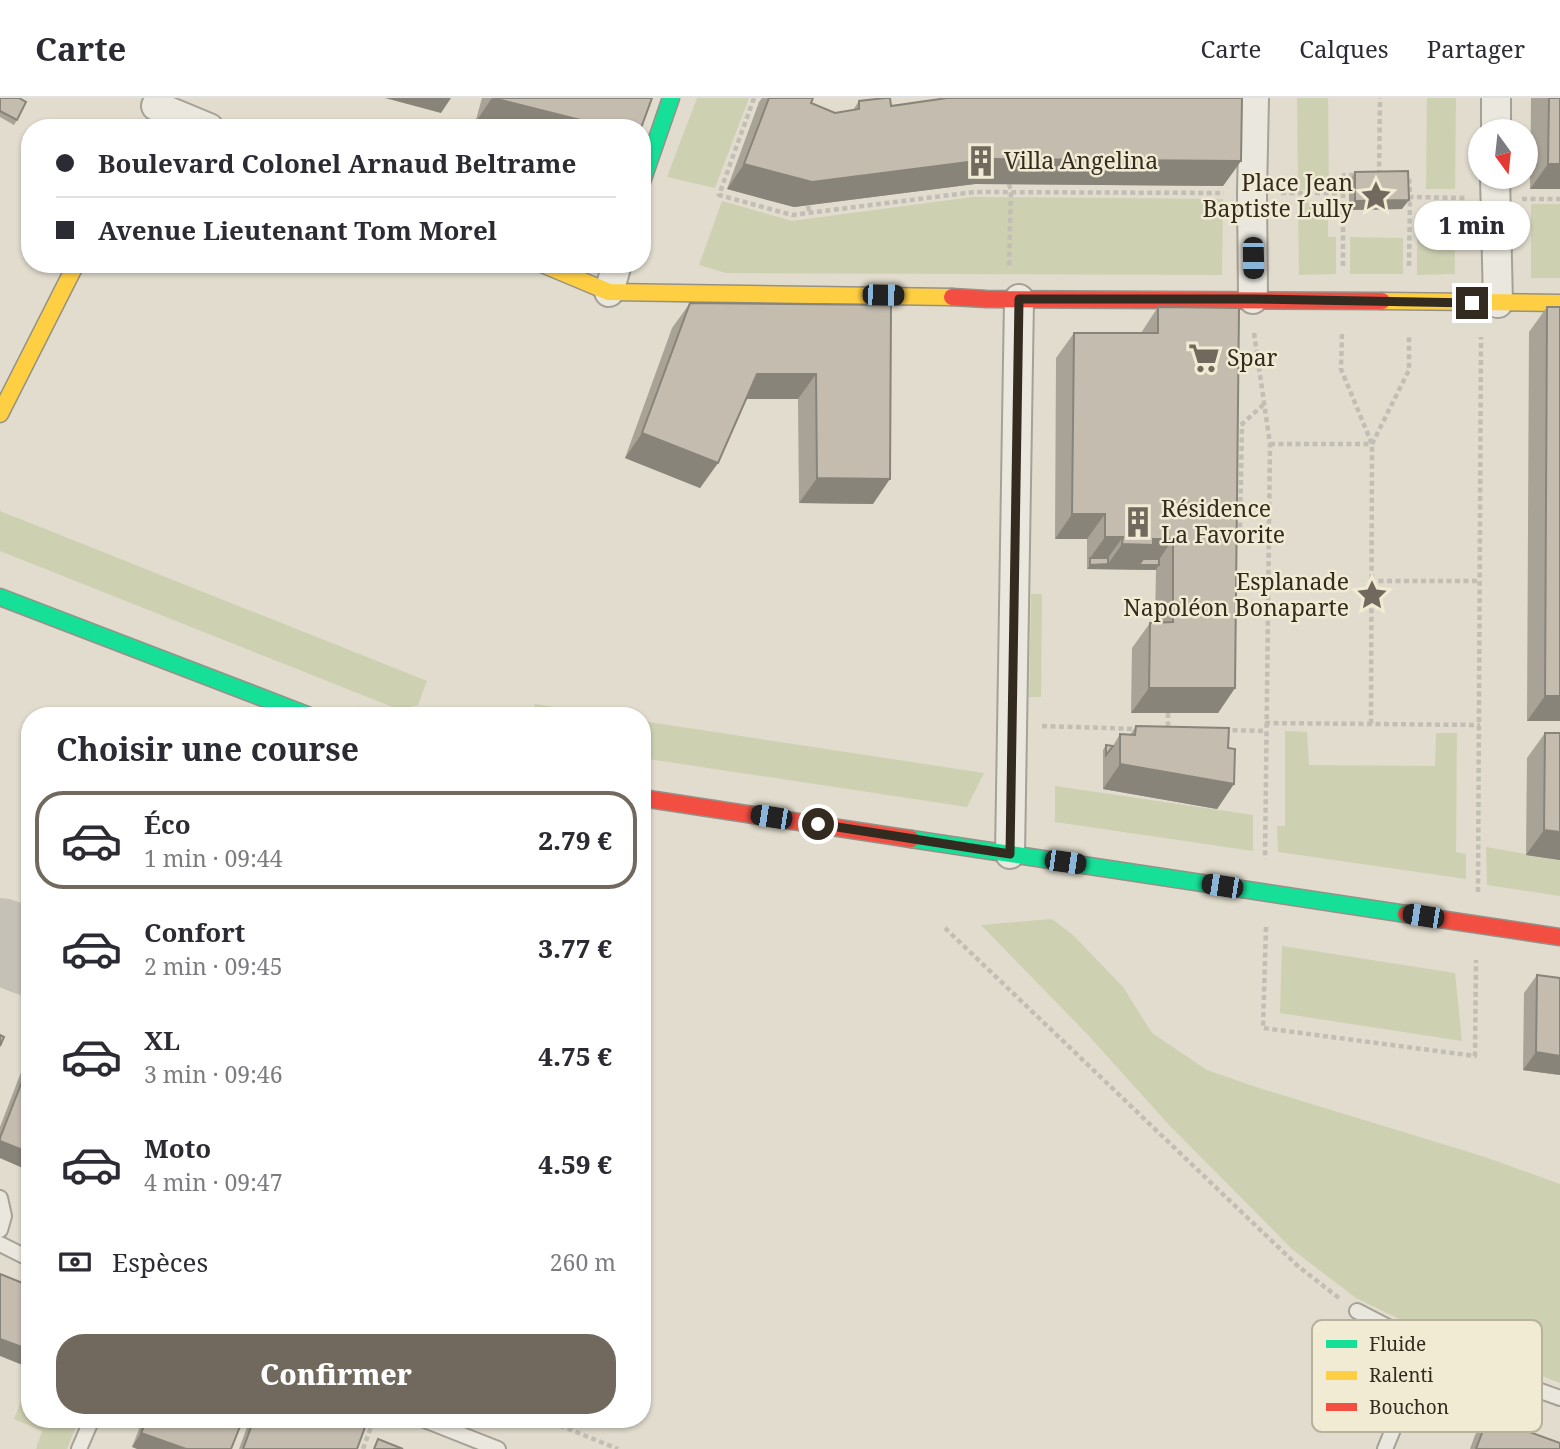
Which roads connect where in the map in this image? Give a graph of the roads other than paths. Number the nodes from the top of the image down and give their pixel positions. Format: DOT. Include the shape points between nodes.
graph roads {
  1 [pos="671,98"];
  2 [pos="1254,98"];
  3 [pos="1496,98"];
  4 [pos="154,111"];
  5 [pos="180,119"];
  6 [pos="1496,119"];
  7 [pos="651,156"];
  8 [pos="1495,189"];
  9 [pos="71,273"];
  10 [pos="563,273"];
  11 [pos="614,273"];
  12 [pos="609,292"];
  13 [pos="1014,299"];
  14 [pos="1253,299"];
  15 [pos="1485,303"];
  16 [pos="1560,303"];
  17 [pos="0,414"];
  18 [pos="0,597"];
  19 [pos="287,707"];
  20 [pos="651,799"];
  21 [pos="1010,854"];
  22 [pos="1560,937"];
  23 [pos="0,1198"];
  24 [pos="0,1230"];
  25 [pos="0,1244"];
  26 [pos="21,1254"];
  27 [pos="1357,1311"];
  28 [pos="1374,1320"];
  29 [pos="1542,1392"];
  30 [pos="1560,1398"];
  31 [pos="88,1428"];
  32 [pos="445,1428"];
  33 [pos="1392,1432"];
  34 [pos="79,1449"];
  35 [pos="498,1449"];
  36 [pos="1385,1449"];
  1 -- 7 [label="street"];
  2 -- 14 [label="street"];
  3 -- 6 [label="street"];
  4 -- 5 [label="street"];
  8 -- 15 [label="street"];
  9 -- 17 [label="street"];
  10 -- 12 [label="street"];
  11 -- 12 [label="street"];
  12 -- 13 [label="street"];
  13 -- 14 [label="street"];
  13 -- 21 [label="street"];
  14 -- 15 [label="street"];
  15 -- 16 [label="street"];
  18 -- 19 [label="street"];
  20 -- 21 [label="street"];
  21 -- 22 [label="street"];
  23 -- 24 [label="lane" via="4,1216"];
  25 -- 26 [label="lane"];
  27 -- 28 [label="lane"];
  29 -- 30 [label="lane"];
  31 -- 34 [label="lane"];
  32 -- 35 [label="lane"];
  33 -- 36 [label="lane"];
}
